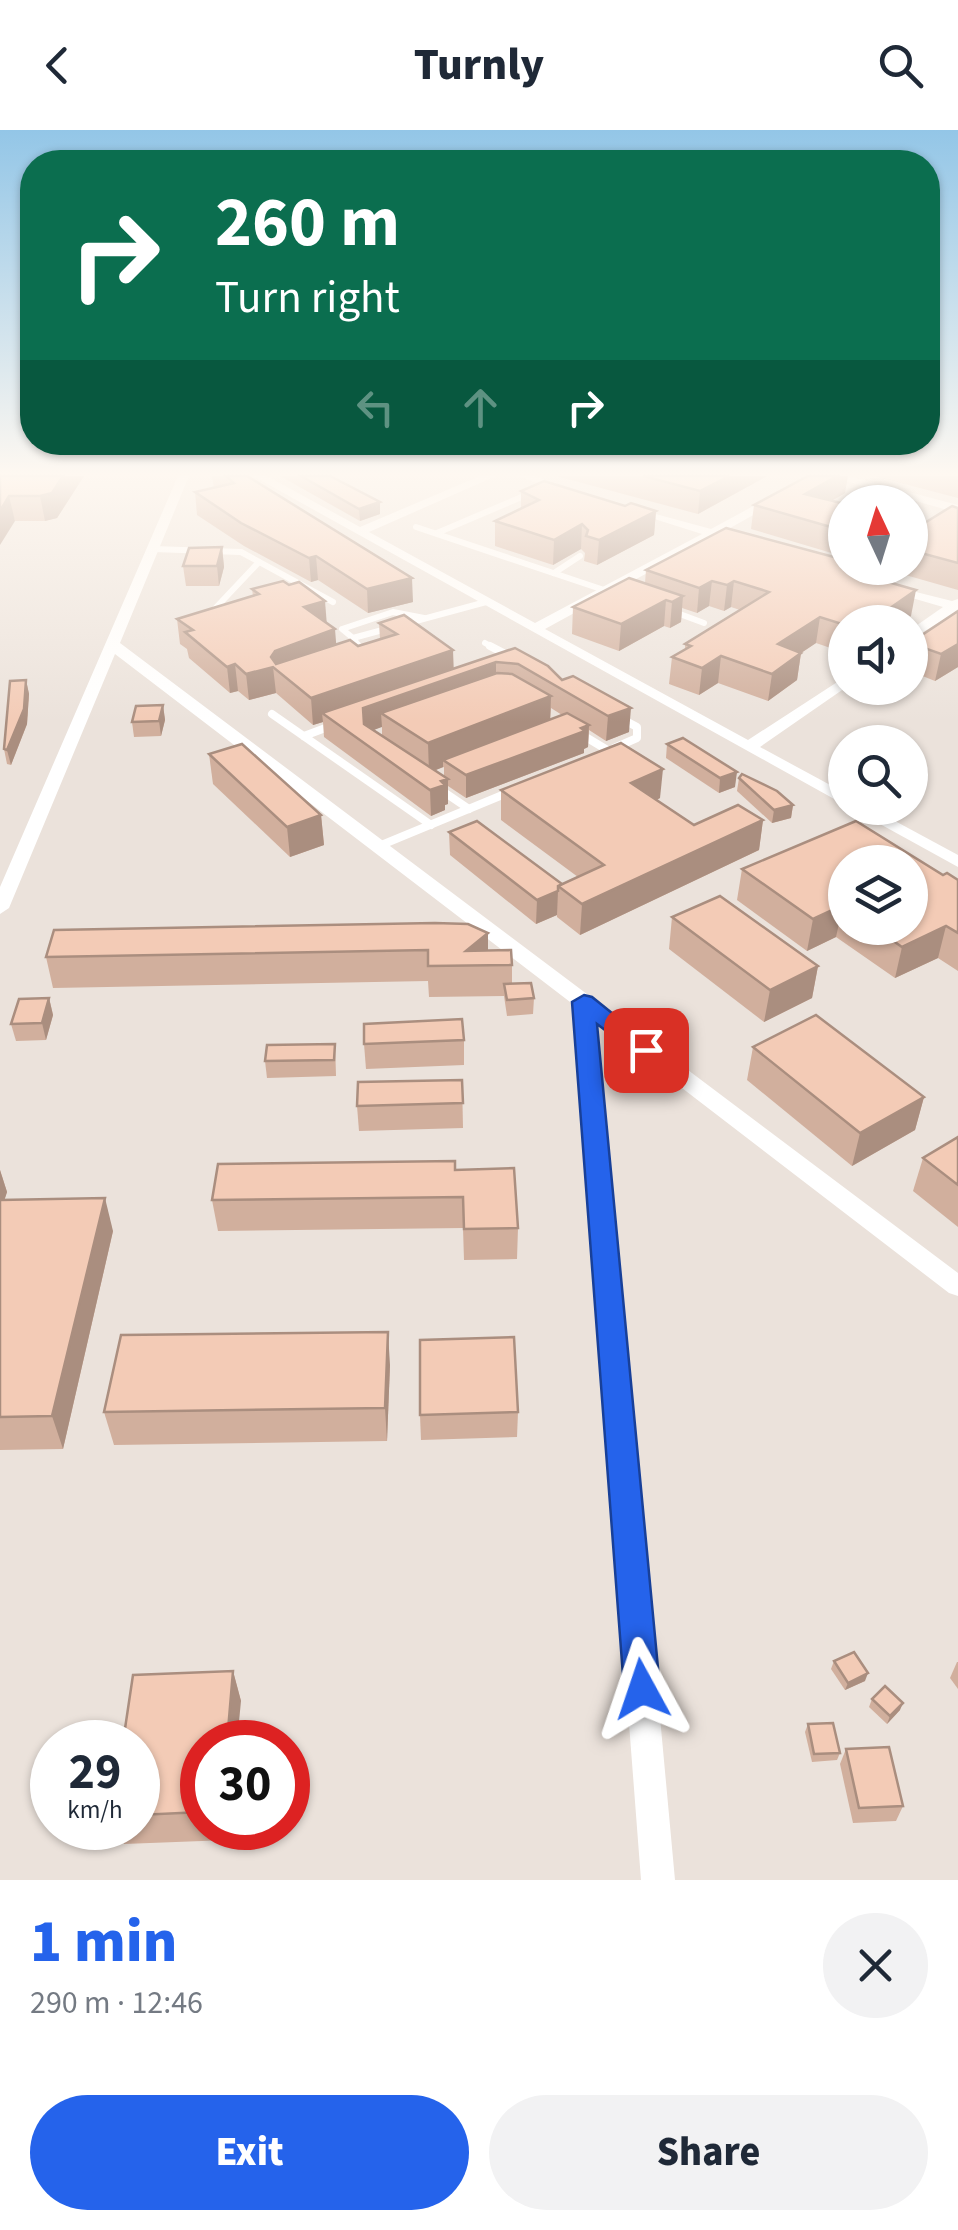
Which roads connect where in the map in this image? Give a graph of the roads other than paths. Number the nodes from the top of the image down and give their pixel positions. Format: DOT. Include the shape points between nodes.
graph roads {
  1 [pos="150,558"];
  2 [pos="251,558"];
  3 [pos="406,558"];
  4 [pos="508,558"];
  5 [pos="577,558"];
  6 [pos="653,558"];
  7 [pos="664,558"];
  8 [pos="260,562"];
  9 [pos="554,573"];
  10 [pos="883,585"];
  11 [pos="592,586"];
  12 [pos="304,587"];
  13 [pos="607,591"];
  14 [pos="288,592"];
  15 [pos="624,596"];
  16 [pos="333,602"];
  17 [pos="486,602"];
  18 [pos="657,606"];
  19 [pos="957,606"];
  20 [pos="216,608"];
  21 [pos="230,608"];
  22 [pos="424,618"];
  23 [pos="704,623"];
  24 [pos="928,625"];
  25 [pos="531,626"];
  26 [pos="196,629"];
  27 [pos="354,638"];
  28 [pos="485,643"];
  29 [pos="113,645"];
  30 [pos="350,659"];
  31 [pos="500,668"];
  32 [pos="828,693"];
  33 [pos="272,714"];
  34 [pos="620,718"];
  35 [pos="340,723"];
  36 [pos="568,726"];
  37 [pos="304,736"];
  38 [pos="749,747"];
  39 [pos="609,751"];
  40 [pos="591,758"];
  41 [pos="446,774"];
  42 [pos="522,787"];
  43 [pos="828,791"];
  44 [pos="469,809"];
  45 [pos="431,825"];
  46 [pos="890,825"];
  47 [pos="378,846"];
  48 [pos="958,862"];
  49 [pos="1,905"];
  50 [pos="584,1002"];
  51 [pos="958,1286"];
  52 [pos="658,1880"];
  1 -- 29 [label="street"];
  2 -- 8 [label="lane"];
  3 -- 17 [label="street"];
  4 -- 9 [label="lane"];
  5 -- 9 [label="lane"];
  6 -- 11 [label="street"];
  7 -- 13 [label="street"];
  8 -- 12 [label="lane"];
  8 -- 20 [label="lane"];
  9 -- 11 [label="lane"];
  10 -- 19 [label="street"];
  11 -- 13 [label="lane"];
  11 -- 25 [label="street"];
  12 -- 14 [label="lane"];
  12 -- 16 [label="lane"];
  13 -- 15 [label="lane"];
  13 -- 25 [label="street"];
  17 -- 22 [label="lane"];
  17 -- 25 [label="street"];
  18 -- 23 [label="lane"];
  19 -- 24 [label="street"];
  20 -- 21 [label="lane"];
  20 -- 26 [label="lane"];
  22 -- 27 [label="lane"];
  22 -- 27 [label="lane" via="393,612 342,629"];
  25 -- 38 [label="street"];
  27 -- 30 [label="lane" via="363,653"];
  28 -- 31 [label="lane" via="518,661"];
  29 -- 47 [label="street"];
  29 -- 49 [label="street"];
  32 -- 38 [label="street"];
  33 -- 37 [label="lane"];
  34 -- 39 [label="lane" via="637,728 637,738"];
  35 -- 37 [label="lane"];
  36 -- 39 [label="lane"];
  37 -- 45 [label="lane"];
  38 -- 43 [label="street"];
  39 -- 40 [label="lane"];
  41 -- 44 [label="lane" via="428,781"];
  42 -- 44 [label="lane"];
  44 -- 45 [label="lane"];
  45 -- 47 [label="lane"];
  46 -- 48 [label="street"];
  47 -- 50 [label="street"];
  50 -- 51 [label="street"];
  50 -- 52 [label="street"];
}
